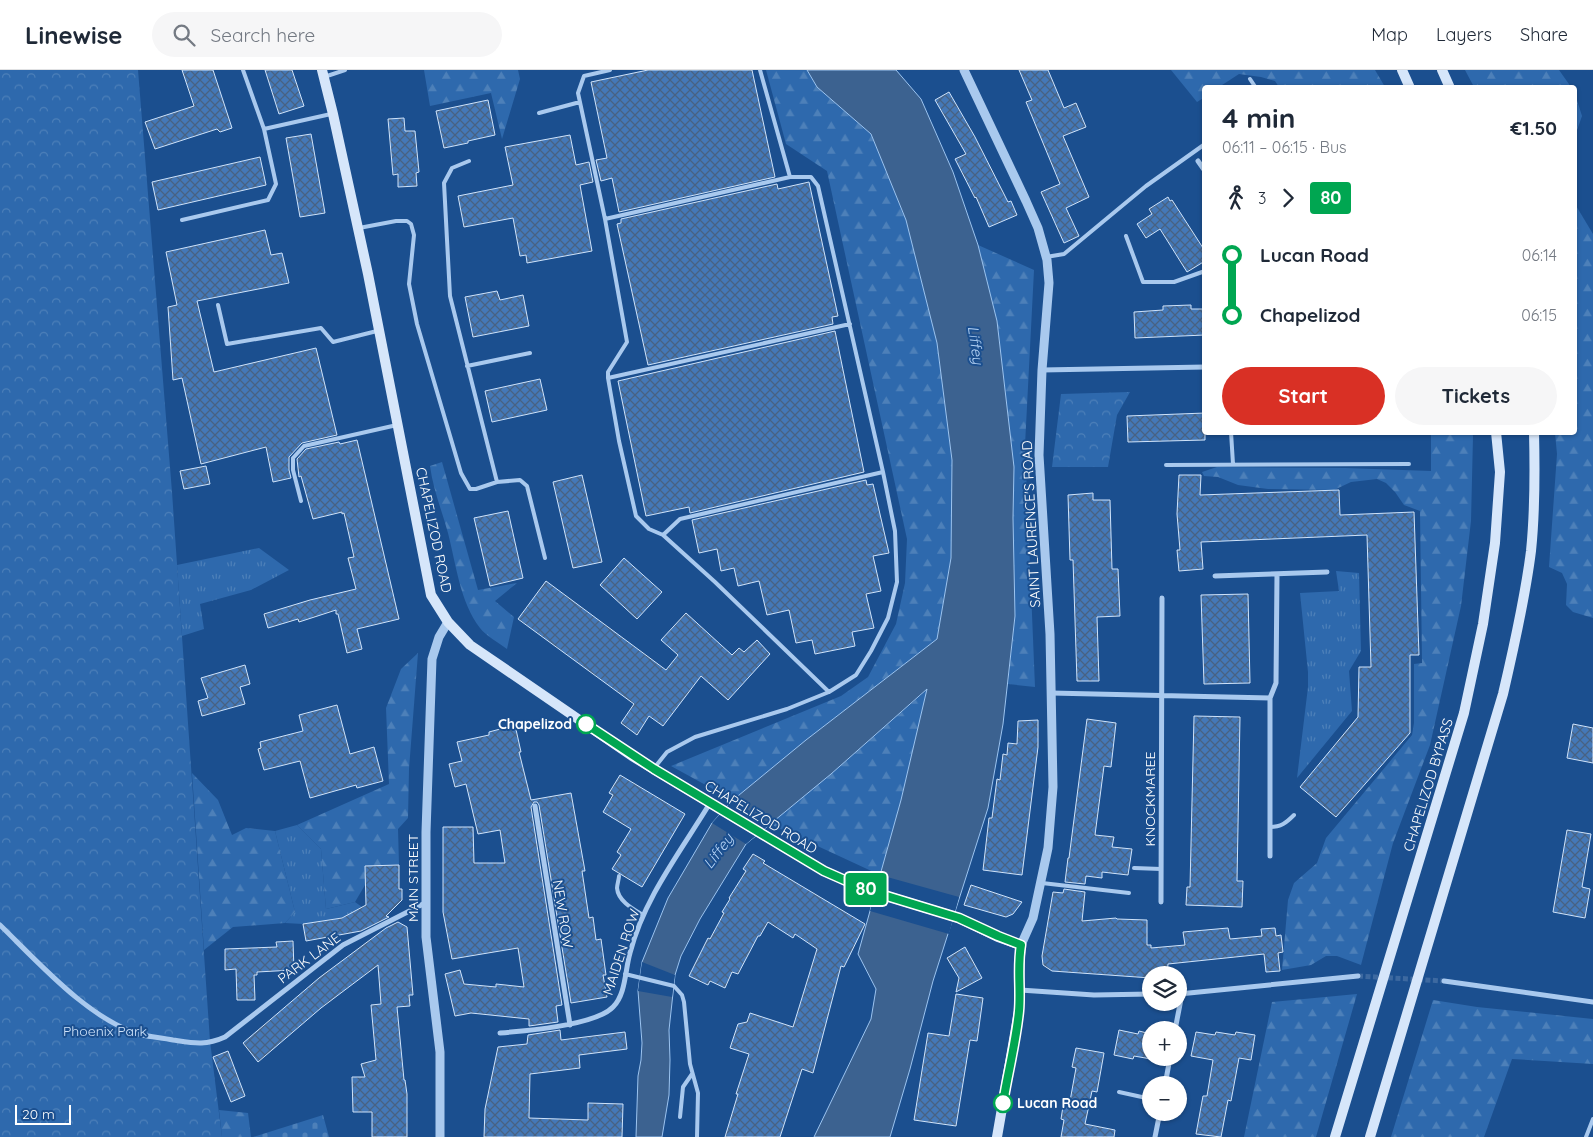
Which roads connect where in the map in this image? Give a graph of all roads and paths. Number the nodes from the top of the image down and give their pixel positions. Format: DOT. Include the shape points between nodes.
graph roads {
  1 [pos="243,70"];
  2 [pos="345,70"];
  3 [pos="610,70"];
  4 [pos="760,70"];
  5 [pos="964,70"];
  6 [pos="1402,70"];
  7 [pos="1442,70"];
  8 [pos="323,73"];
  9 [pos="1250,79"];
  10 [pos="1254,85"];
  11 [pos="1409,85"];
  12 [pos="1449,85"];
  13 [pos="580,102"];
  14 [pos="539,113"];
  15 [pos="334,114"];
  16 [pos="264,129"];
  17 [pos="1202,146"];
  18 [pos="469,161"];
  19 [pos="1198,161"];
  20 [pos="1202,167"];
  21 [pos="790,177"];
  22 [pos="605,219"];
  23 [pos="182,220"];
  24 [pos="359,228"];
  25 [pos="1126,236"];
  26 [pos="1046,257"];
  27 [pos="1202,272"];
  28 [pos="218,305"];
  29 [pos="850,324"];
  30 [pos="379,330"];
  31 [pos="530,353"];
  32 [pos="467,366"];
  33 [pos="1202,367"];
  34 [pos="1042,370"];
  35 [pos="608,378"];
  36 [pos="398,424"];
  37 [pos="1231,435"];
  38 [pos="1496,435"];
  39 [pos="1534,435"];
  40 [pos="1233,464"];
  41 [pos="1409,464"];
  42 [pos="1166,465"];
  43 [pos="883,472"];
  44 [pos="497,482"];
  45 [pos="301,501"];
  46 [pos="663,535"];
  47 [pos="545,558"];
  48 [pos="1327,572"];
  49 [pos="1277,574"];
  50 [pos="1216,576"];
  51 [pos="1162,598"];
  52 [pos="448,622"];
  53 [pos="829,692"];
  54 [pos="1050,693"];
  55 [pos="1162,695"];
  56 [pos="1270,698"];
  57 [pos="654,769"];
  58 [pos="534,806"];
  59 [pos="715,806"];
  60 [pos="1294,815"];
  61 [pos="1270,827"];
  62 [pos="1270,856"];
  63 [pos="1134,868"];
  64 [pos="1161,870"];
  65 [pos="619,876"];
  66 [pos="1040,883"];
  67 [pos="1129,893"];
  68 [pos="427,902"];
  69 [pos="1161,902"];
  70 [pos="643,915"];
  71 [pos="0,925"];
  72 [pos="1021,945"];
  73 [pos="625,974"];
  74 [pos="1358,976"];
  75 [pos="1444,981"];
  76 [pos="1020,990"];
  77 [pos="1187,993"];
  78 [pos="1142,994"];
  79 [pos="1593,1002"];
  80 [pos="570,1024"];
  81 [pos="500,1033"];
  82 [pos="692,1074"];
  83 [pos="1119,1092"];
  84 [pos="1142,1097"];
  85 [pos="680,1117"];
  86 [pos="1593,1119"];
  87 [pos="1158,1121"];
  88 [pos="440,1137"];
  89 [pos="697,1137"];
  90 [pos="997,1137"];
  91 [pos="1155,1137"];
  92 [pos="1335,1137"];
  93 [pos="1370,1137"];
  94 [pos="1586,1137"];
  1 -- 16 [label="lane"];
  2 -- 8 [label="lane"];
  3 -- 13 [label="lane" via="584,76 578,93"];
  4 -- 21 [label="lane"];
  5 -- 26 [label="street, SAINT LAURENCE'S ROAD" via="1038,228"];
  6 -- 11 [label="main road"];
  7 -- 12 [label="main road"];
  8 -- 15 [label="main road, CHAPELIZOD ROAD"];
  9 -- 10 [label="lane"];
  13 -- 14 [label="lane"];
  13 -- 22 [label="lane"];
  15 -- 16 [label="lane"];
  15 -- 24 [label="main road, CHAPELIZOD ROAD"];
  16 -- 23 [label="lane" via="276,184 268,200"];
  17 -- 26 [label="lane" via="1146,186 1064,254"];
  18 -- 32 [label="lane" via="452,168 444,183 450,296"];
  19 -- 20 [label="street"];
  21 -- 22 [label="lane"];
  21 -- 29 [label="lane" via="811,177 818,186"];
  22 -- 35 [label="lane" via="628,342 608,372"];
  24 -- 30 [label="main road, CHAPELIZOD ROAD"];
  24 -- 44 [label="lane" via="396,221 411,224 414,235 409,284 417,324 461,473 470,488"];
  25 -- 27 [label="lane" via="1143,282 1174,282"];
  26 -- 34 [label="street, SAINT LAURENCE'S ROAD" via="1049,283"];
  28 -- 30 [label="lane" via="227,344 321,328 333,342"];
  29 -- 35 [label="lane"];
  29 -- 43 [label="lane"];
  30 -- 36 [label="main road, CHAPELIZOD ROAD"];
  31 -- 32 [label="lane"];
  32 -- 44 [label="lane"];
  33 -- 34 [label="street"];
  34 -- 54 [label="street, SAINT LAURENCE'S ROAD" via="1039,455 1050,634"];
  35 -- 46 [label="lane" via="636,516 649,529"];
  36 -- 45 [label="lane" via="304,446 293,458"];
  36 -- 52 [label="main road, CHAPELIZOD ROAD" via="431,595"];
  37 -- 40 [label="lane"];
  38 -- 92 [label="main road, CHAPELIZOD BYPASS" via="1500,472 1495,543 1483,624 1464,713"];
  39 -- 93 [label="main road" via="1531,551 1503,694"];
  40 -- 41 [label="lane"];
  40 -- 42 [label="lane"];
  43 -- 46 [label="lane" via="680,519"];
  43 -- 53 [label="lane" via="895,531 897,582 888,618 871,651 856,675"];
  44 -- 47 [label="lane" via="520,480 527,486"];
  46 -- 53 [label="lane"];
  48 -- 49 [label="street"];
  49 -- 50 [label="street"];
  49 -- 56 [label="street" via="1276,683"];
  51 -- 55 [label="street, KNOCKMAREE"];
  52 -- 57 [label="main road, CHAPELIZOD ROAD" via="470,645"];
  52 -- 68 [label="street, MAIN STREET" via="432,659"];
  53 -- 57 [label="lane" via="788,709 695,738 667,752"];
  54 -- 55 [label="street"];
  54 -- 66 [label="street, SAINT LAURENCE'S ROAD" via="1053,787 1048,848"];
  55 -- 56 [label="street"];
  55 -- 64 [label="street, KNOCKMAREE"];
  56 -- 61 [label="street"];
  57 -- 59 [label="main road, CHAPELIZOD ROAD"];
  58 -- 80 [label="street, NEW ROW"];
  59 -- 70 [label="street, MAIDEN ROW" via="653,895"];
  59 -- 72 [label="main road, CHAPELIZOD ROAD" via="824,871 867,890 959,918"];
  60 -- 61 [label="lane" via="1278,827"];
  61 -- 62 [label="street"];
  63 -- 64 [label="lane"];
  64 -- 69 [label="street, KNOCKMAREE"];
  65 -- 70 [label="lane" via="617,888 621,898"];
  66 -- 67 [label="lane"];
  66 -- 72 [label="street, SAINT LAURENCE'S ROAD" via="1033,918"];
  68 -- 71 [label="street, PARK LANE" via="343,945 225,1037 201,1045 142,1035 101,1015 70,992"];
  68 -- 88 [label="street, MAIN STREET" via="426,937 440,1052"];
  70 -- 73 [label="street, MAIDEN ROW"];
  72 -- 76 [label="main road, SAINT LAURENCE'S ROAD" via="1018,962"];
  73 -- 80 [label="street, MAIDEN ROW" via="620,999 612,1008"];
  73 -- 82 [label="lane" via="674,986 682,995"];
  74 -- 77 [label="street"];
  75 -- 79 [label="street"];
  76 -- 78 [label="street"];
  76 -- 90 [label="main road"];
  80 -- 81 [label="street, MAIDEN ROW"];
  82 -- 85 [label="lane" via="683,1087"];
  82 -- 89 [label="lane" via="698,1093"];
  83 -- 84 [label="lane"];
  86 -- 94 [label="lane"];
  87 -- 91 [label="street"];
}
